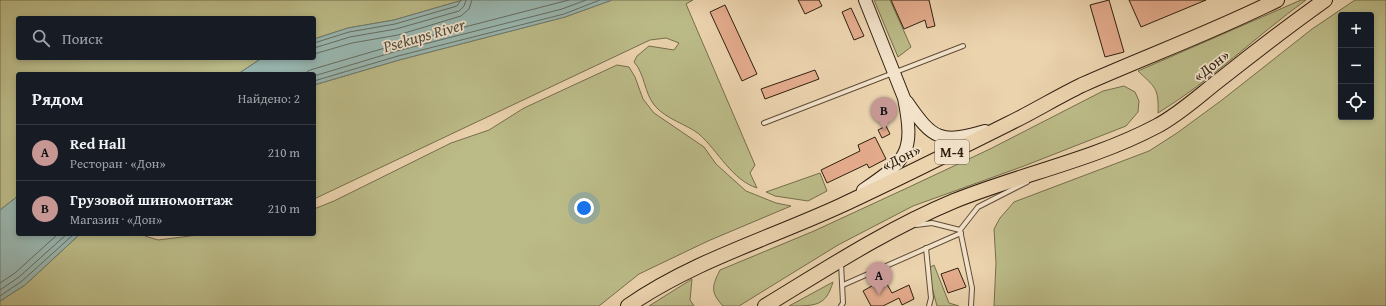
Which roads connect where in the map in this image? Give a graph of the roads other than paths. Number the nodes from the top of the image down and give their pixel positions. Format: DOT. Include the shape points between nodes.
graph roads {
  1 [pos="865,0"];
  2 [pos="1277,0"];
  3 [pos="1325,0"];
  4 [pos="963,46"];
  5 [pos="894,73"];
  6 [pos="904,98"];
  7 [pos="1010,123"];
  8 [pos="764,124"];
  9 [pos="1059,165"];
  10 [pos="838,206"];
  11 [pos="961,231"];
  12 [pos="866,245"];
  13 [pos="926,248"];
  14 [pos="840,260"];
  15 [pos="843,285"];
  16 [pos="628,306"];
  17 [pos="765,306"];
  18 [pos="840,306"];
  19 [pos="929,306"];
  20 [pos="971,306"];
  1 -- 5 [label="main road"];
  2 -- 7 [label="highway, «Дон» / М-4" via="1229,24 1080,86"];
  3 -- 9 [label="highway, «Дон»" via="1159,125"];
  4 -- 5 [label="lane"];
  5 -- 6 [label="main road"];
  5 -- 8 [label="lane"];
  6 -- 7 [label="main road, М-4" via="926,128 943,138 972,135"];
  6 -- 10 [label="main road, М-4" via="909,141 902,159 893,170"];
  7 -- 10 [label="highway, «Дон» / М-4"];
  9 -- 11 [label="lane" via="978,207"];
  9 -- 12 [label="highway, «Дон»" via="917,217"];
  10 -- 16 [label="highway, «Дон» / М-4" via="682,273"];
  11 -- 12 [label="lane" via="924,223"];
  11 -- 13 [label="lane"];
  11 -- 20 [label="lane" via="972,288"];
  12 -- 14 [label="highway, «Дон»"];
  13 -- 15 [label="lane"];
  13 -- 19 [label="lane" via="931,298"];
  14 -- 15 [label="lane"];
  14 -- 17 [label="highway, «Дон»"];
  15 -- 18 [label="lane" via="843,303"];
}
